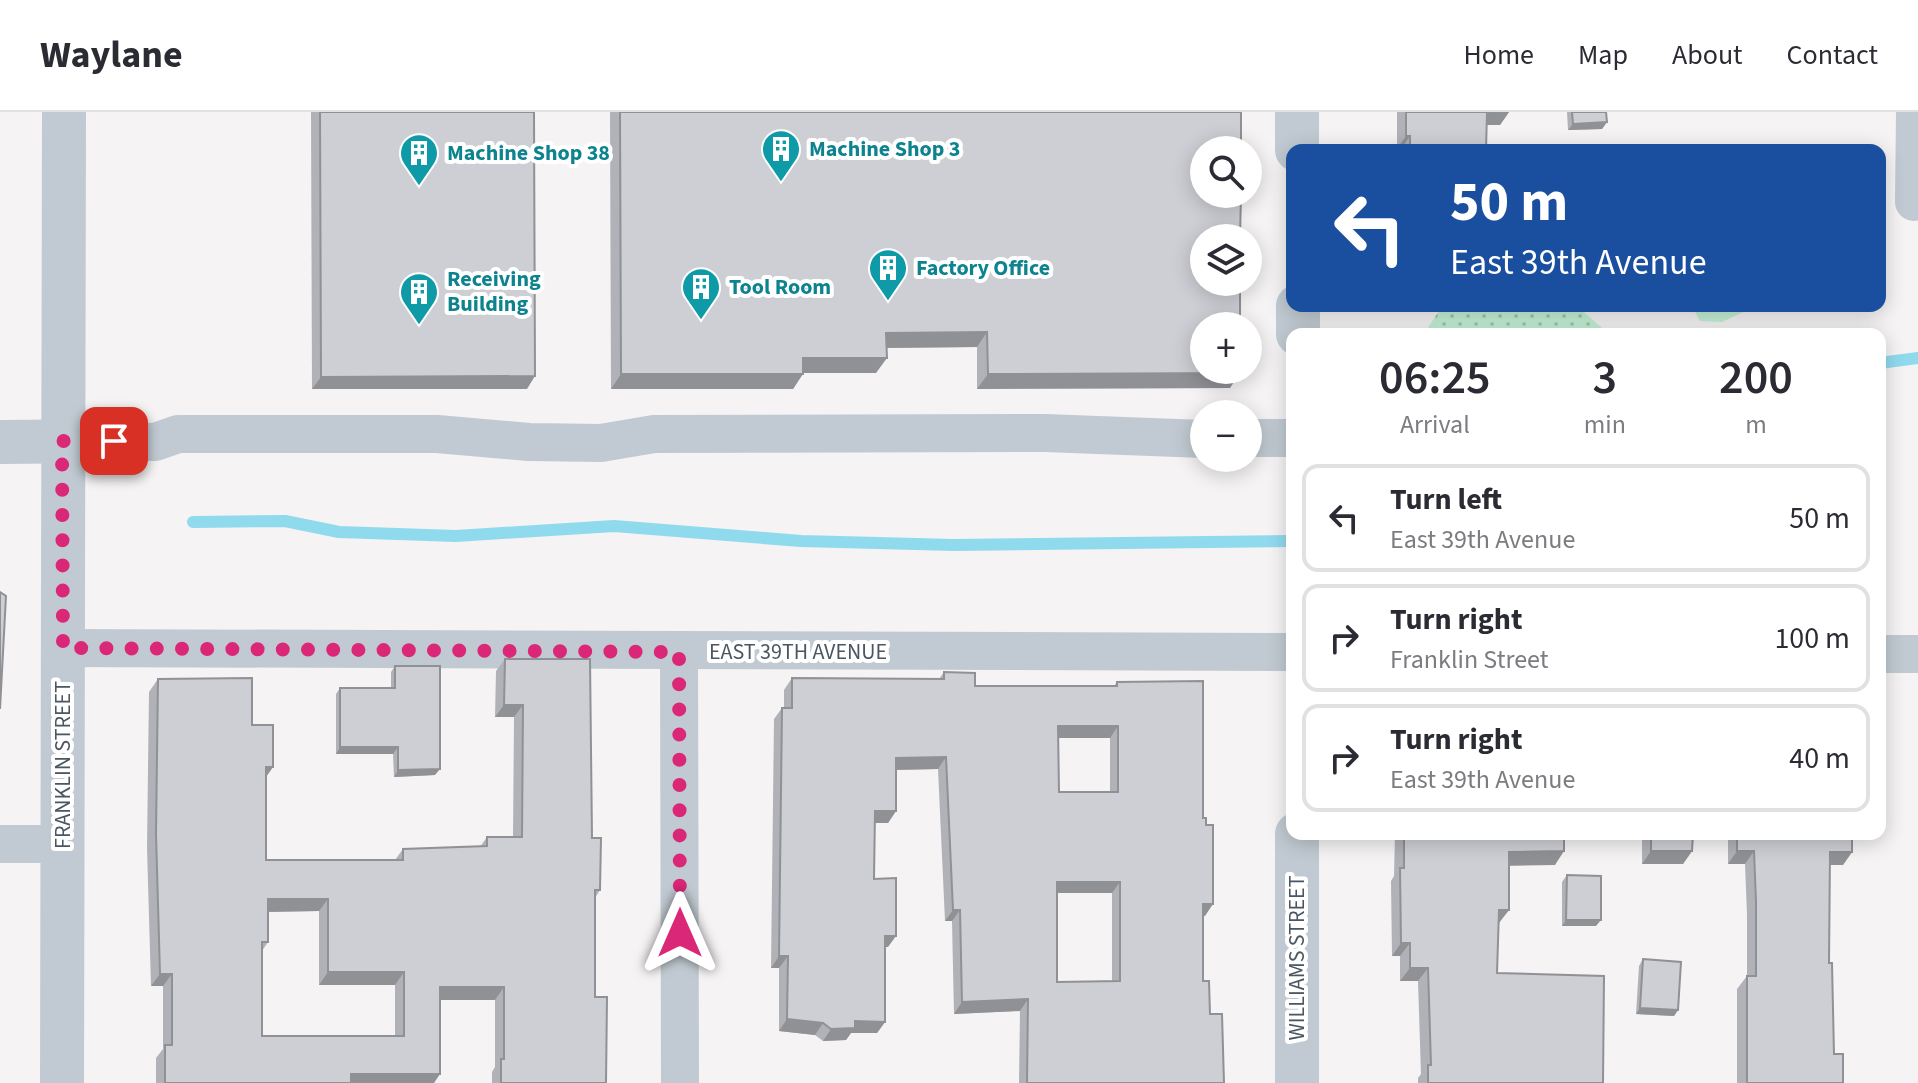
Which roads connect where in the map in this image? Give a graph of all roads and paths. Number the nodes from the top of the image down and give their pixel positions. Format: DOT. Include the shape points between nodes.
graph roads {
  1 [pos="64,112"];
  2 [pos="1297,112"];
  3 [pos="1915,112"];
  4 [pos="1297,144"];
  5 [pos="1914,202"];
  6 [pos="1190,438"];
  7 [pos="1262,438"];
  8 [pos="1286,438"];
  9 [pos="62,441"];
  10 [pos="114,441"];
  11 [pos="0,442"];
  12 [pos="63,648"];
  13 [pos="679,652"];
  14 [pos="1286,652"];
  15 [pos="1886,654"];
  16 [pos="1918,654"];
  17 [pos="1297,840"];
  18 [pos="0,844"];
  19 [pos="63,844"];
  20 [pos="62,1083"];
  21 [pos="680,1083"];
  22 [pos="1297,1083"];
  1 -- 9 [label="street, FRANKLIN STREET"];
  2 -- 4 [label="street"];
  3 -- 5 [label="street"];
  6 -- 10 [label="street" via="1045,433 654,434 601,443 437,434 178,434 155,442"];
  7 -- 8 [label="street"];
  9 -- 10 [label="street"];
  9 -- 11 [label="street"];
  9 -- 12 [label="street, FRANKLIN STREET"];
  12 -- 13 [label="street, EAST 39TH AVENUE"];
  12 -- 19 [label="street, FRANKLIN STREET"];
  13 -- 14 [label="street, EAST 39TH AVENUE"];
  13 -- 21 [label="street"];
  15 -- 16 [label="street"];
  17 -- 22 [label="street, WILLIAMS STREET"];
  18 -- 19 [label="street"];
  19 -- 20 [label="street, FRANKLIN STREET"];
}
